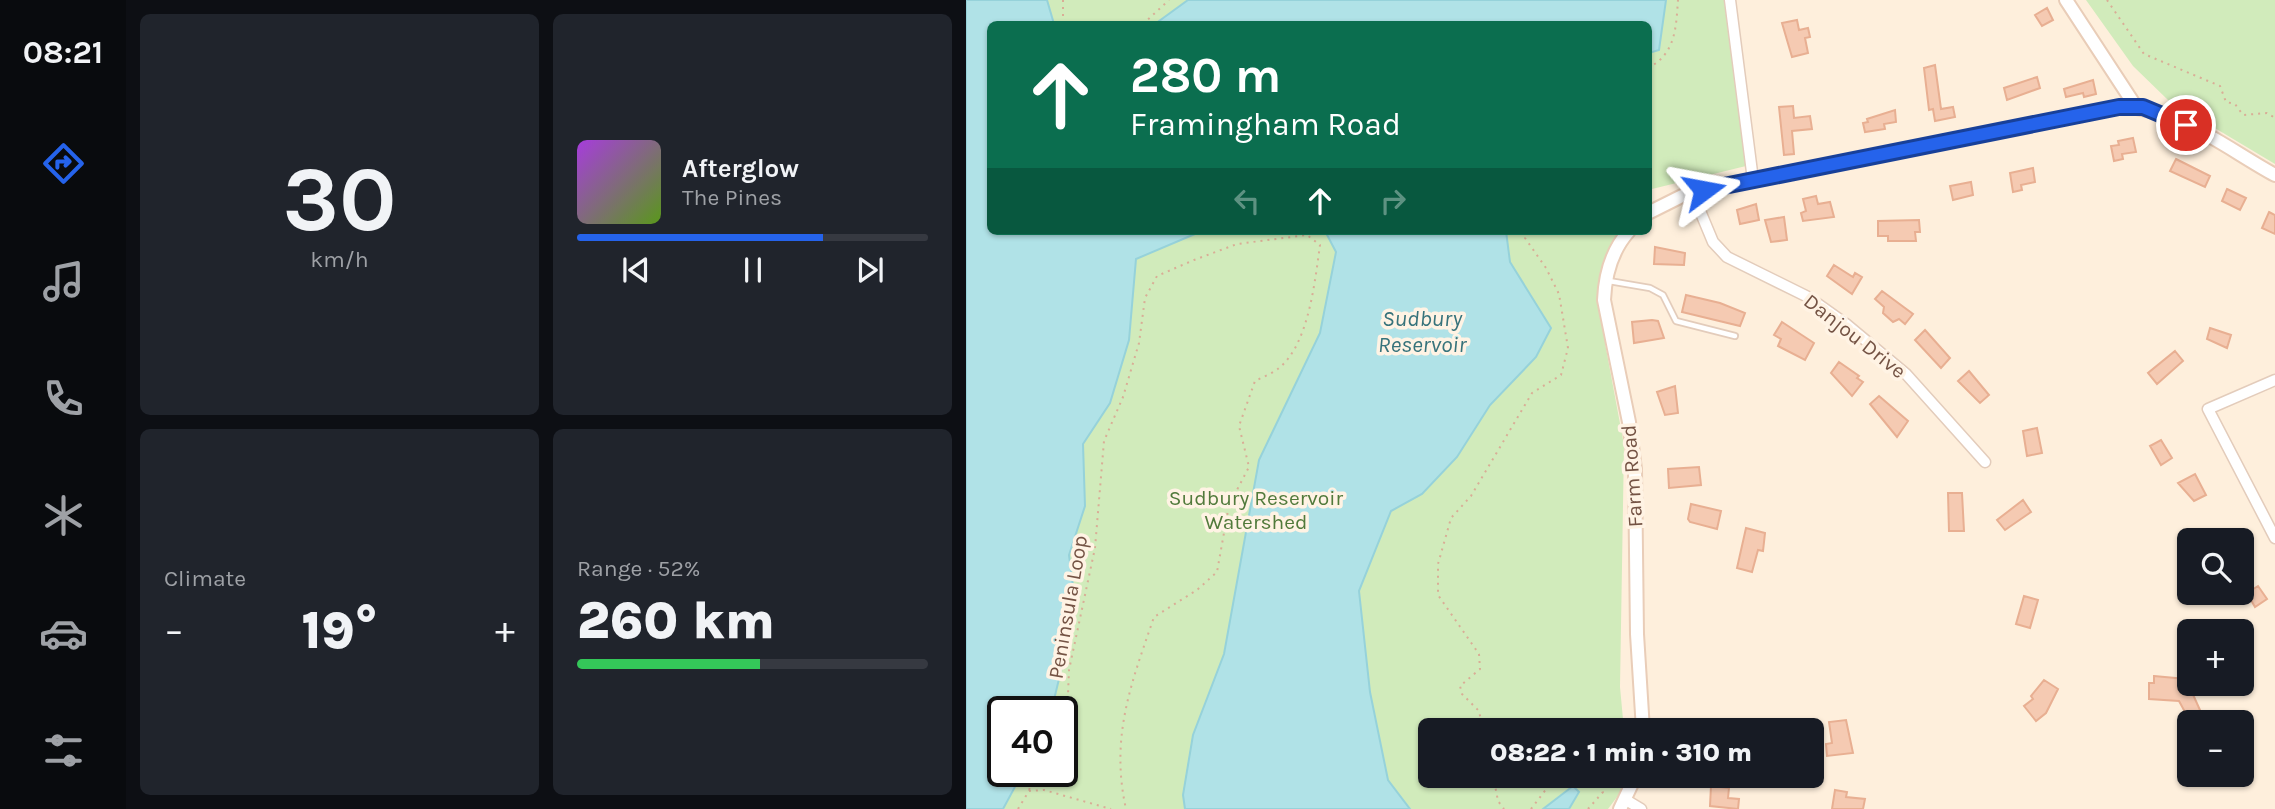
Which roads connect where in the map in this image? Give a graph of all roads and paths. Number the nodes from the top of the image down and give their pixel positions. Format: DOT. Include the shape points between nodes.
graph roads {
  1 [pos="1063,0"];
  2 [pos="1169,0"];
  3 [pos="1678,0"];
  4 [pos="1730,0"];
  5 [pos="2066,0"];
  6 [pos="2107,0"];
  7 [pos="1063,21"];
  8 [pos="1146,21"];
  9 [pos="1652,66"];
  10 [pos="2136,107"];
  11 [pos="2275,118"];
  12 [pos="2275,175"];
  13 [pos="1753,180"];
  14 [pos="1693,194"];
  15 [pos="1652,211"];
  16 [pos="1525,235"];
  17 [pos="1626,235"];
  18 [pos="1605,280"];
  19 [pos="1735,336"];
  20 [pos="2275,380"];
  21 [pos="1984,462"];
  22 [pos="2275,538"];
  23 [pos="1067,696"];
  24 [pos="1480,718"];
  25 [pos="1642,718"];
  26 [pos="1031,787"];
  27 [pos="1496,788"];
  28 [pos="1550,788"];
  29 [pos="1602,788"];
  30 [pos="1630,788"];
  31 [pos="1029,791"];
  32 [pos="1623,805"];
  33 [pos="1018,809"];
  34 [pos="1111,809"];
  35 [pos="1126,809"];
  36 [pos="1504,809"];
  37 [pos="1531,809"];
  38 [pos="1588,809"];
  39 [pos="1641,809"];
  1 -- 7 [label="path"];
  2 -- 8 [label="path"];
  3 -- 9 [label="path" via="1675,39"];
  4 -- 13 [label="street"];
  5 -- 10 [label="street"];
  6 -- 11 [label="path" via="2144,54 2220,86 2226,102 2235,104 2243,115 2267,113"];
  10 -- 12 [label="street" via="2165,114"];
  10 -- 13 [label="street" via="2096,111"];
  13 -- 14 [label="street"];
  14 -- 15 [label="street"];
  14 -- 21 [label="street, Danjou Drive" via="1713,242 1727,257 1808,297 1846,324 1906,374"];
  16 -- 24 [label="path" via="1559,294 1568,348 1561,375 1532,393 1471,496 1451,518 1438,564 1438,596 1479,654 1480,669 1460,686"];
  17 -- 18 [label="street, Farm Road" via="1613,254"];
  18 -- 19 [label="lane" via="1650,288 1663,295 1676,321"];
  18 -- 25 [label="street, Farm Road" via="1604,300 1635,469 1636,634"];
  20 -- 22 [label="street" via="2208,410"];
  23 -- 35 [label="path, Peninsula Loop" via="1095,548 1104,441 1139,343 1145,298 1157,276 1194,260 1237,244 1307,235 1320,245 1313,293 1298,343 1280,368 1255,381 1239,426 1249,467 1229,505 1217,572 1154,617 1125,703 1119,774"];
  26 -- 31 [label="path"];
  27 -- 36 [label="path"];
  28 -- 37 [label="path"];
  29 -- 38 [label="path"];
  30 -- 32 [label="street"];
  31 -- 33 [label="path"];
  31 -- 34 [label="path" via="1044,790"];
  32 -- 39 [label="street"];
}
